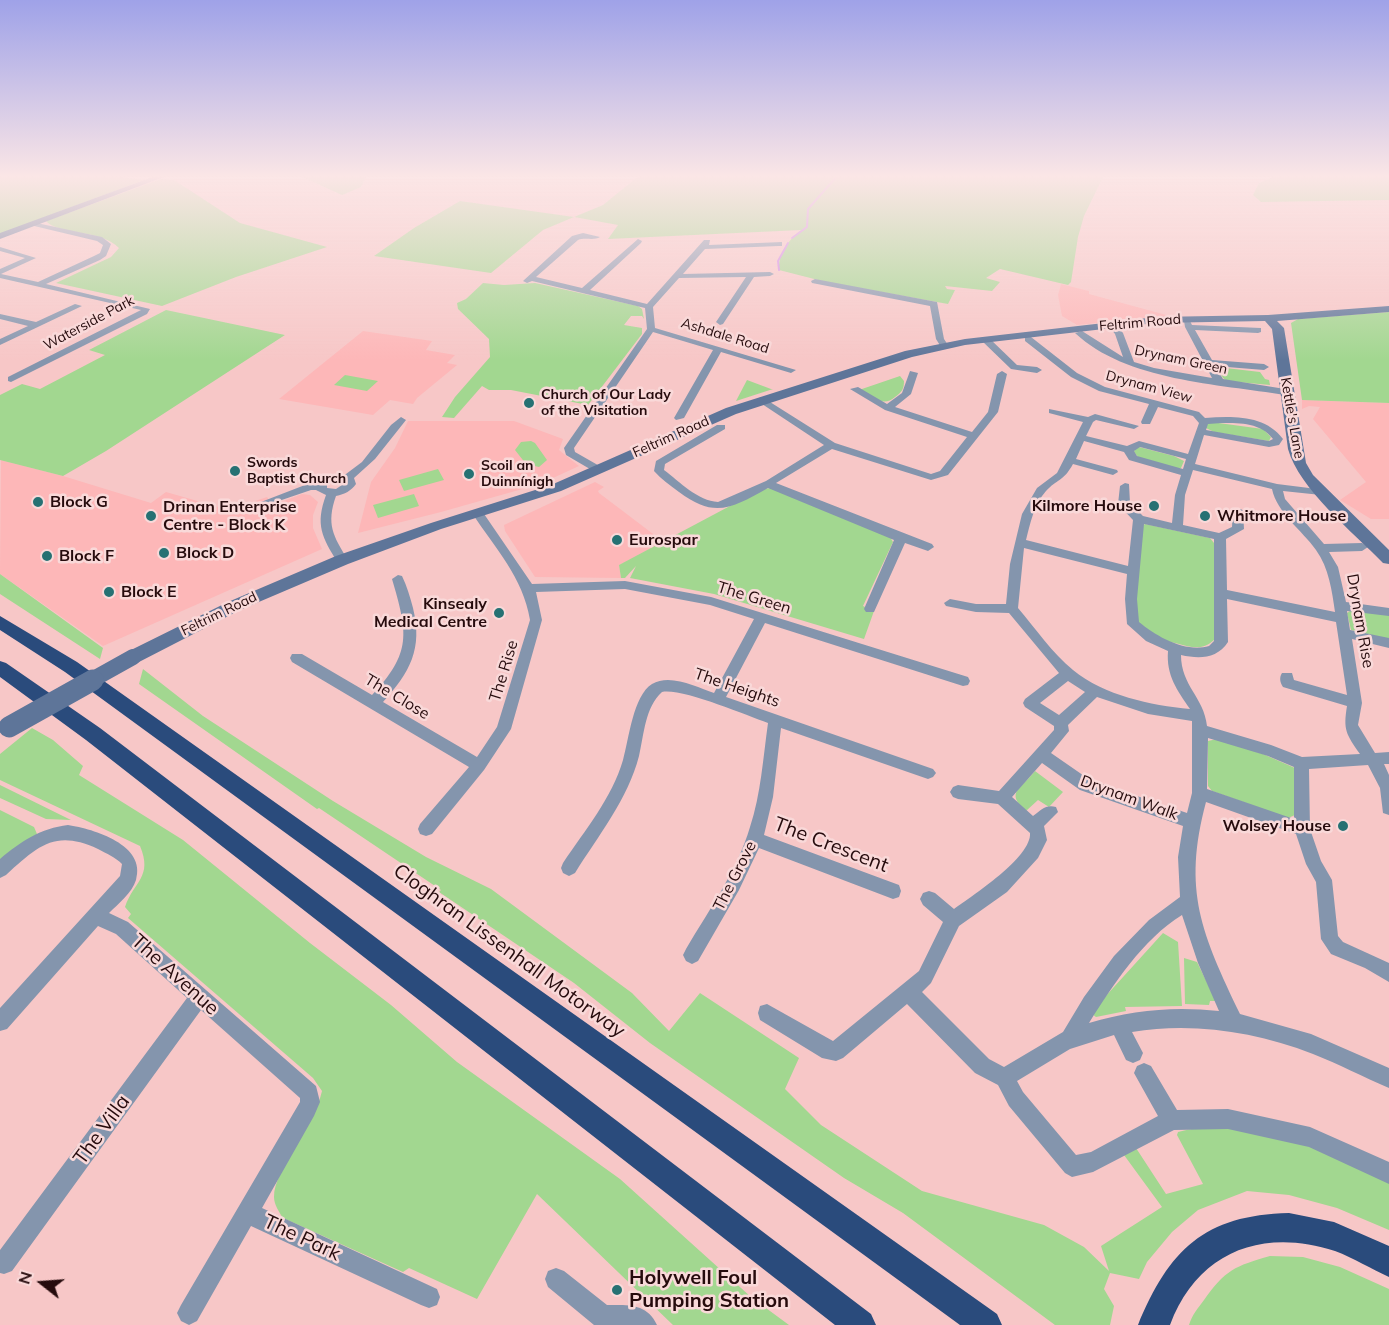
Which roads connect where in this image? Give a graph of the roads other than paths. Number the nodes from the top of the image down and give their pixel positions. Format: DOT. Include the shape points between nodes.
graph roads {
  1 [pos="89,237"];
  2 [pos="578,237"];
  3 [pos="638,241"];
  4 [pos="779,244"];
  5 [pos="0,249"];
  6 [pos="770,274"];
  7 [pos="1,275"];
  8 [pos="751,275"];
  9 [pos="676,276"];
  10 [pos="40,284"];
  11 [pos="584,291"];
  12 [pos="813,291"];
  13 [pos="78,306"];
  14 [pos="649,306"];
  15 [pos="1389,309"];
  16 [pos="0,316"];
  17 [pos="1268,318"];
  18 [pos="720,322"];
  19 [pos="1112,325"];
  20 [pos="36,326"];
  21 [pos="651,329"];
  22 [pos="1258,330"];
  23 [pos="1079,333"];
  24 [pos="985,339"];
  25 [pos="1028,339"];
  26 [pos="0,342"];
  27 [pos="944,345"];
  28 [pos="718,348"];
  29 [pos="1210,363"];
  30 [pos="1130,364"];
  31 [pos="1264,367"];
  32 [pos="791,370"];
  33 [pos="1037,370"];
  34 [pos="913,373"];
  35 [pos="1002,374"];
  36 [pos="11,379"];
  37 [pos="1220,383"];
  38 [pos="855,389"];
  39 [pos="1285,392"];
  40 [pos="762,400"];
  41 [pos="1154,404"];
  42 [pos="888,408"];
  43 [pos="1052,411"];
  44 [pos="679,418"];
  45 [pos="402,420"];
  46 [pos="1089,420"];
  47 [pos="1146,422"];
  48 [pos="1134,426"];
  49 [pos="1202,426"];
  50 [pos="721,427"];
  51 [pos="974,436"];
  52 [pos="1080,436"];
  53 [pos="831,445"];
  54 [pos="1128,450"];
  55 [pos="1069,460"];
  56 [pos="1190,466"];
  57 [pos="599,470"];
  58 [pos="1113,472"];
  59 [pos="348,477"];
  60 [pos="768,484"];
  61 [pos="320,486"];
  62 [pos="1125,486"];
  63 [pos="1277,487"];
  64 [pos="1322,492"];
  65 [pos="332,493"];
  66 [pos="267,502"];
  67 [pos="1237,511"];
  68 [pos="478,513"];
  69 [pos="1138,519"];
  70 [pos="1177,526"];
  71 [pos="1220,537"];
  72 [pos="901,538"];
  73 [pos="1021,543"];
  74 [pos="1362,547"];
  75 [pos="928,548"];
  76 [pos="1322,548"];
  77 [pos="1389,558"];
  78 [pos="342,560"];
  79 [pos="1134,572"];
  80 [pos="398,579"];
  81 [pos="528,588"];
  82 [pos="1221,593"];
  83 [pos="950,603"];
  84 [pos="870,609"];
  85 [pos="1012,609"];
  86 [pos="1340,611"];
  87 [pos="1389,612"];
  88 [pos="762,617"];
  89 [pos="0,622"];
  90 [pos="1344,633"];
  91 [pos="1389,643"];
  92 [pos="1175,648"];
  93 [pos="297,658"];
  94 [pos="0,668"];
  95 [pos="1068,674"];
  96 [pos="1287,677"];
  97 [pos="963,681"];
  98 [pos="1095,690"];
  99 [pos="717,700"];
  100 [pos="1355,703"];
  101 [pos="373,704"];
  102 [pos="775,721"];
  103 [pos="1060,723"];
  104 [pos="1200,723"];
  105 [pos="5,730"];
  106 [pos="1041,754"];
  107 [pos="1389,758"];
  108 [pos="1370,759"];
  109 [pos="1301,764"];
  110 [pos="479,766"];
  111 [pos="928,773"];
  112 [pos="958,792"];
  113 [pos="1200,793"];
  114 [pos="1002,798"];
  115 [pos="1389,808"];
  116 [pos="1050,812"];
  117 [pos="1192,822"];
  118 [pos="1034,825"];
  119 [pos="426,828"];
  120 [pos="1302,829"];
  121 [pos="755,839"];
  122 [pos="569,868"];
  123 [pos="0,870"];
  124 [pos="893,891"];
  125 [pos="929,899"];
  126 [pos="1187,902"];
  127 [pos="96,916"];
  128 [pos="953,920"];
  129 [pos="692,955"];
  130 [pos="1389,973"];
  131 [pos="909,992"];
  132 [pos="199,997"];
  133 [pos="767,1013"];
  134 [pos="0,1022"];
  135 [pos="1234,1022"];
  136 [pos="1119,1024"];
  137 [pos="1070,1039"];
  138 [pos="1133,1053"];
  139 [pos="1144,1073"];
  140 [pos="1010,1075"];
  141 [pos="1389,1078"];
  142 [pos="1172,1120"];
  143 [pos="1389,1173"];
  144 [pos="247,1213"];
  145 [pos="1389,1262"];
  146 [pos="4,1263"];
  147 [pos="556,1279"];
  148 [pos="429,1297"];
  149 [pos="189,1313"];
  150 [pos="645,1325"];
  151 [pos="860,1325"];
  152 [pos="986,1325"];
  153 [pos="1154,1325"];
  1 -- 10 [label="street" via="107,244 103,254"];
  2 -- 11 [label="street" via="529,280"];
  3 -- 11 [label="street"];
  4 -- 9 [label="street" via="705,244"];
  5 -- 7 [label="street" via="32,258"];
  6 -- 8 [label="street"];
  7 -- 10 [label="street, Waterside Park"];
  8 -- 9 [label="street"];
  8 -- 18 [label="street"];
  9 -- 14 [label="street"];
  10 -- 36 [label="street, Waterside Park" via="146,310"];
  11 -- 14 [label="street"];
  12 -- 27 [label="street" via="818,281 934,303"];
  13 -- 20 [label="street"];
  14 -- 21 [label="street"];
  15 -- 17 [label="street, Feltrim Road"];
  16 -- 20 [label="street"];
  17 -- 19 [label="street, Feltrim Road" via="1172,319"];
  17 -- 39 [label="street, Kettle's Lane" via="1278,328"];
  19 -- 24 [label="street, Feltrim Road"];
  19 -- 30 [label="street" via="1119,333"];
  20 -- 26 [label="street"];
  21 -- 28 [label="street, Ashdale Road"];
  21 -- 57 [label="street" via="569,448 570,453"];
  22 -- 29 [label="street" via="1188,325"];
  23 -- 30 [label="street, Drynam Green"];
  24 -- 27 [label="street, Feltrim Road"];
  24 -- 33 [label="street" via="1014,367"];
  25 -- 41 [label="street, Drynam View" via="1086,382"];
  27 -- 40 [label="street, Feltrim Road"];
  28 -- 32 [label="street, Ashdale Road"];
  28 -- 44 [label="street"];
  29 -- 31 [label="street"];
  29 -- 37 [label="street"];
  30 -- 37 [label="street, Drynam Green"];
  34 -- 42 [label="street" via="906,394"];
  35 -- 51 [label="street" via="993,412"];
  37 -- 39 [label="street, Drynam Green"];
  38 -- 42 [label="street"];
  39 -- 64 [label="street, Kettle's Lane" via="1299,464"];
  40 -- 53 [label="street"];
  40 -- 57 [label="street, Feltrim Road" via="702,422"];
  41 -- 47 [label="street"];
  41 -- 49 [label="street, Drynam View" via="1196,414"];
  42 -- 51 [label="street"];
  43 -- 46 [label="street"];
  45 -- 59 [label="street" via="381,449"];
  46 -- 48 [label="street" via="1095,417"];
  46 -- 52 [label="street"];
  49 -- 49 [label="street" via="1233,421 1268,427 1278,439 1269,444"];
  49 -- 56 [label="street"];
  50 -- 60 [label="street" via="660,463 659,471 708,505 723,507"];
  51 -- 53 [label="street" via="944,473 931,477"];
  52 -- 54 [label="street"];
  52 -- 55 [label="street"];
  53 -- 60 [label="street"];
  54 -- 56 [label="street" via="1132,458"];
  54 -- 56 [label="street" via="1139,444"];
  55 -- 58 [label="street"];
  55 -- 73 [label="street" via="1058,479 1042,489 1034,502"];
  56 -- 63 [label="street"];
  56 -- 70 [label="street" via="1180,495"];
  57 -- 68 [label="street, Feltrim Road"];
  59 -- 61 [label="street" via="333,477"];
  59 -- 65 [label="street" via="352,482 349,487"];
  60 -- 72 [label="street"];
  61 -- 65 [label="street"];
  61 -- 66 [label="street"];
  62 -- 69 [label="street" via="1124,504"];
  63 -- 64 [label="street"];
  63 -- 76 [label="street, Drynam Rise" via="1289,513"];
  64 -- 77 [label="street, Kettle's Lane"];
  65 -- 78 [label="street" via="324,525"];
  67 -- 71 [label="street" via="1238,529"];
  68 -- 78 [label="street, Feltrim Road"];
  68 -- 81 [label="street, The Rise"];
  69 -- 70 [label="street"];
  69 -- 79 [label="street"];
  70 -- 71 [label="street"];
  71 -- 82 [label="street"];
  72 -- 75 [label="street"];
  72 -- 84 [label="street"];
  73 -- 79 [label="street"];
  73 -- 85 [label="street" via="1012,581"];
  74 -- 76 [label="street"];
  76 -- 86 [label="street, Drynam Rise" via="1332,567"];
  78 -- 105 [label="street, Feltrim Road, bridge" via="234,606 133,657"];
  79 -- 92 [label="street" via="1133,624 1149,638"];
  80 -- 101 [label="street" via="412,626 411,642 395,681"];
  81 -- 88 [label="street, The Green" via="637,587"];
  81 -- 110 [label="street, The Rise" via="535,602 536,620 526,660 504,729"];
  82 -- 86 [label="street"];
  82 -- 92 [label="street" via="1218,647 1195,652"];
  83 -- 85 [label="street"];
  85 -- 95 [label="street"];
  86 -- 87 [label="street"];
  86 -- 90 [label="street, Drynam Rise"];
  88 -- 97 [label="street, The Green"];
  88 -- 99 [label="street"];
  89 -- 152 [label="highway, Cloghran Lissenhall Motorway" via="71,667"];
  90 -- 91 [label="street"];
  90 -- 100 [label="street, Drynam Rise"];
  92 -- 104 [label="street" via="1175,674 1196,706"];
  93 -- 101 [label="street, The Close"];
  94 -- 151 [label="highway" via="93,734"];
  95 -- 98 [label="street"];
  95 -- 103 [label="street" via="1030,703"];
  96 -- 100 [label="street" via="1288,683"];
  98 -- 103 [label="street"];
  98 -- 104 [label="street"];
  99 -- 102 [label="street, The Heights"];
  99 -- 122 [label="street, The Heights" via="671,686 657,688 649,696 630,764"];
  100 -- 108 [label="street, Drynam Rise" via="1351,725"];
  101 -- 110 [label="street, The Close"];
  102 -- 111 [label="street, The Heights"];
  102 -- 121 [label="street, The Grove" via="770,772"];
  103 -- 106 [label="street" via="1062,731"];
  104 -- 109 [label="street"];
  104 -- 113 [label="street"];
  106 -- 114 [label="street"];
  106 -- 117 [label="street, Drynam Walk" via="1085,785"];
  107 -- 108 [label="street"];
  108 -- 109 [label="street"];
  108 -- 115 [label="street" via="1388,788"];
  109 -- 120 [label="street"];
  110 -- 119 [label="street, The Rise"];
  112 -- 114 [label="street"];
  113 -- 117 [label="street"];
  113 -- 120 [label="street"];
  114 -- 118 [label="street"];
  116 -- 118 [label="street"];
  117 -- 126 [label="street" via="1185,878"];
  118 -- 128 [label="street" via="1039,840 1032,853 1001,886"];
  120 -- 130 [label="street" via="1324,880 1330,939 1337,948"];
  121 -- 124 [label="street, The Crescent"];
  121 -- 129 [label="street, The Grove"];
  123 -- 127 [label="street" via="32,844 60,833 78,833 120,852 130,864 128,879"];
  125 -- 128 [label="street"];
  126 -- 135 [label="street" via="1201,953"];
  126 -- 137 [label="street" via="1172,909 1120,963"];
  127 -- 132 [label="street, The Avenue" via="122,927"];
  127 -- 134 [label="street"];
  128 -- 131 [label="street" via="924,977"];
  131 -- 133 [label="street" via="836,1051 829,1051"];
  131 -- 140 [label="street" via="982,1066"];
  132 -- 144 [label="street, The Avenue" via="311,1097"];
  132 -- 146 [label="street, The Villa"];
  135 -- 136 [label="street" via="1185,1018"];
  135 -- 141 [label="street" via="1278,1031"];
  136 -- 137 [label="street"];
  136 -- 138 [label="street"];
  137 -- 140 [label="street"];
  139 -- 142 [label="street"];
  140 -- 142 [label="street" via="1016,1099 1072,1166 1093,1162"];
  142 -- 143 [label="street" via="1228,1119 1281,1129 1310,1137"];
  144 -- 148 [label="street, The Park"];
  144 -- 149 [label="street, The Park"];
  145 -- 153 [label="highway" via="1359,1246 1311,1230 1247,1231 1212,1246 1188,1265"];
  147 -- 150 [label="street" via="603,1317 634,1316"];
}
